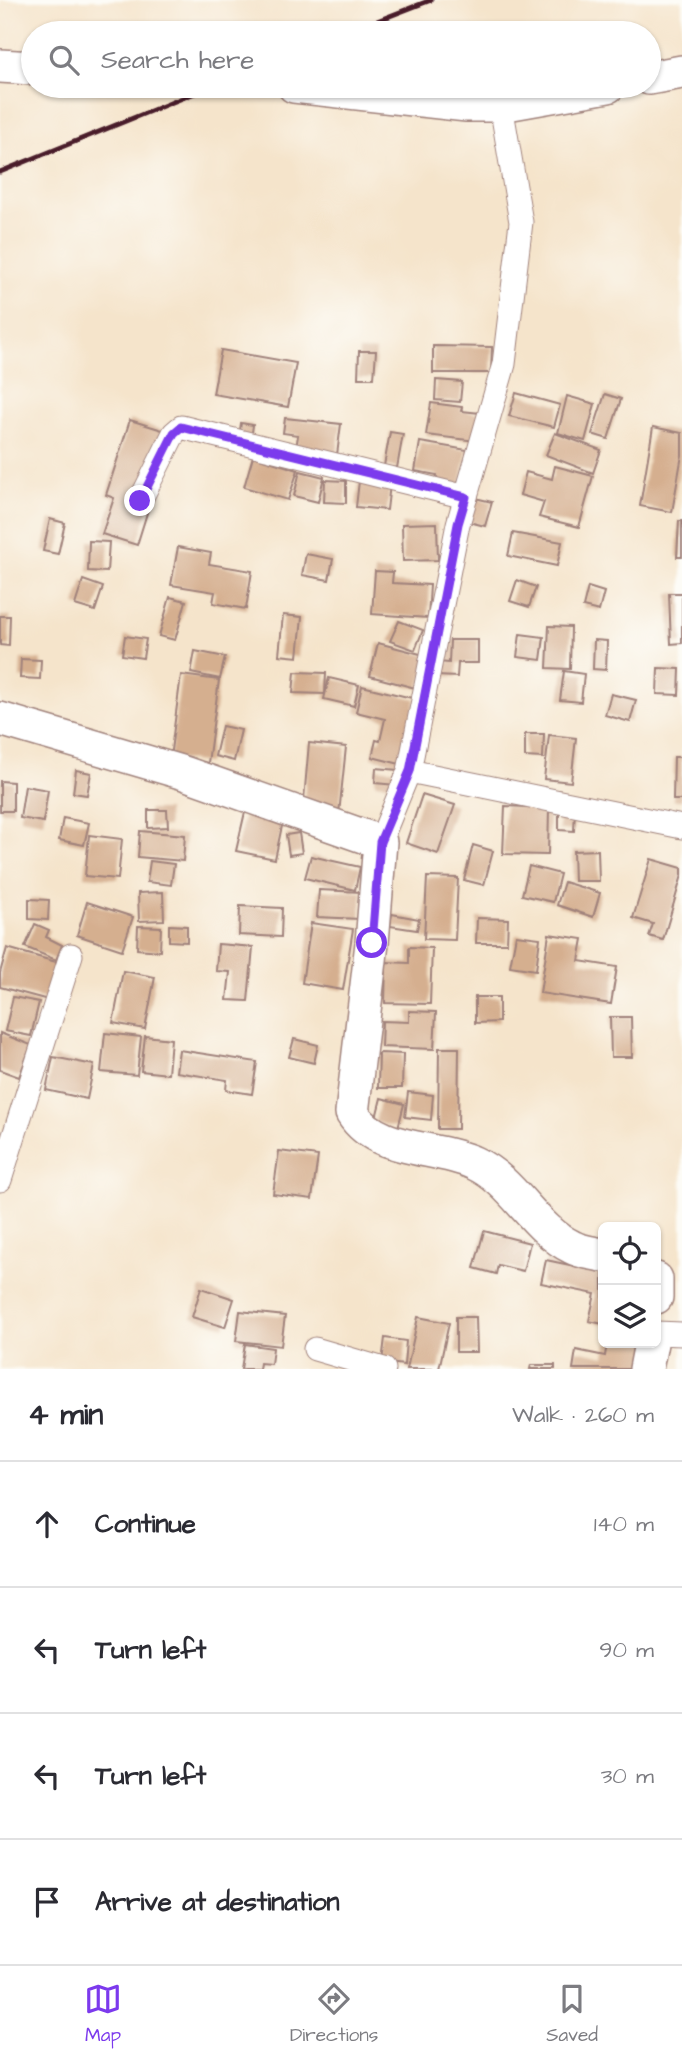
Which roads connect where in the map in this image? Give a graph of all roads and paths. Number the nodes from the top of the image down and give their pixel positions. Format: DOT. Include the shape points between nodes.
graph roads {
  1 [pos="0,66"];
  2 [pos="21,67"];
  3 [pos="682,72"];
  4 [pos="661,76"];
  5 [pos="403,98"];
  6 [pos="540,98"];
  7 [pos="501,105"];
  8 [pos="466,497"];
  9 [pos="140,501"];
  10 [pos="0,719"];
  11 [pos="410,771"];
  12 [pos="682,827"];
  13 [pos="380,842"];
  14 [pos="71,955"];
  15 [pos="0,1180"];
  16 [pos="598,1254"];
  17 [pos="661,1333"];
  18 [pos="682,1334"];
  19 [pos="650,1348"];
  20 [pos="315,1349"];
  21 [pos="384,1369"];
  22 [pos="646,1369"];
  1 -- 2 [label="street"];
  3 -- 4 [label="street"];
  5 -- 7 [label="street"];
  6 -- 7 [label="street"];
  7 -- 8 [label="street" via="521,222 504,365"];
  8 -- 9 [label="street" via="181,427"];
  8 -- 11 [label="street"];
  10 -- 13 [label="street" via="184,773"];
  11 -- 12 [label="street"];
  11 -- 13 [label="street"];
  13 -- 16 [label="street" via="352,1113 366,1131 382,1139 472,1162 491,1172 555,1236 573,1248"];
  14 -- 15 [label="street"];
  17 -- 18 [label="street"];
  19 -- 22 [label="street"];
  20 -- 21 [label="street"];
}
